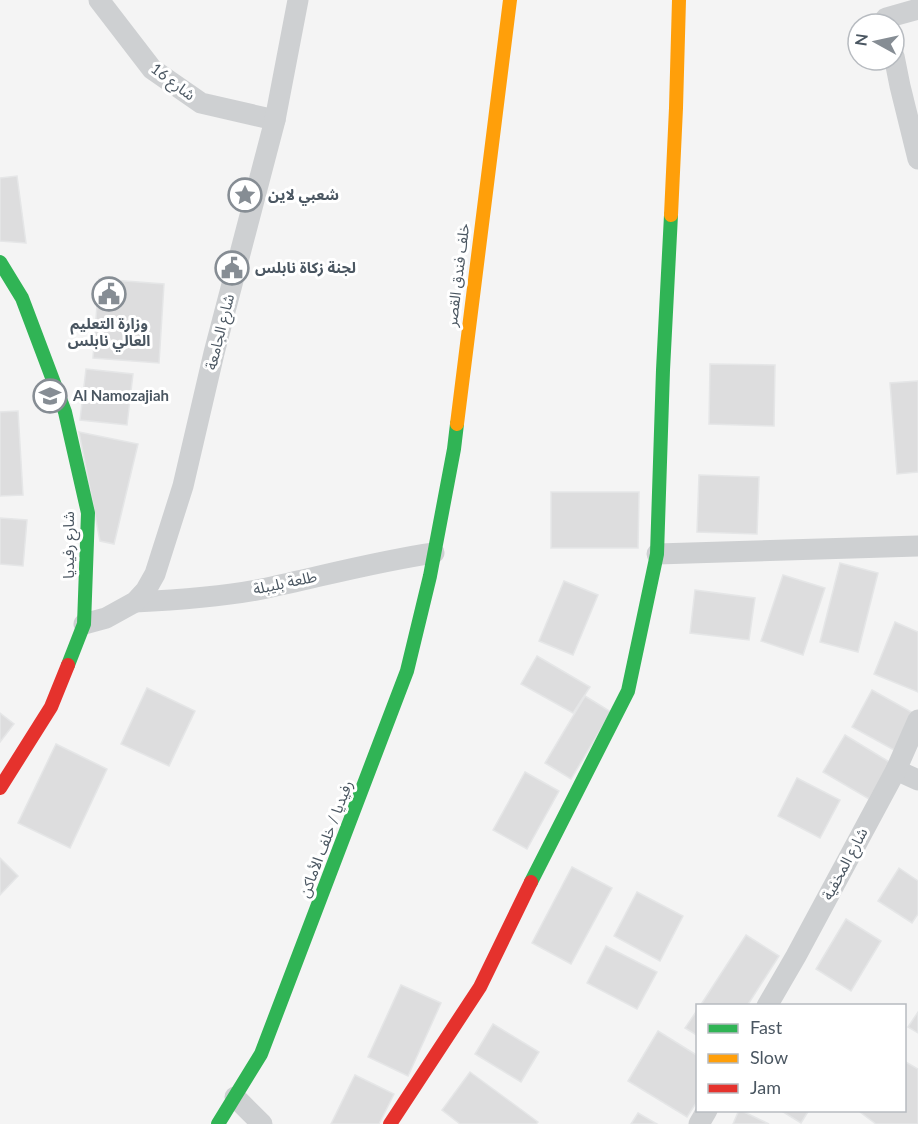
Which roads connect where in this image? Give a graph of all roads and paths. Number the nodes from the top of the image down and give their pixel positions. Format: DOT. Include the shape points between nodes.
graph roads {
  1 [pos="99,0"];
  2 [pos="298,0"];
  3 [pos="510,0"];
  4 [pos="679,0"];
  5 [pos="918,9"];
  6 [pos="899,12"];
  7 [pos="897,72"];
  8 [pos="275,120"];
  9 [pos="918,159"];
  10 [pos="0,262"];
  11 [pos="918,546"];
  12 [pos="434,553"];
  13 [pos="657,554"];
  14 [pos="135,602"];
  15 [pos="84,624"];
  16 [pos="918,720"];
  17 [pos="896,770"];
  18 [pos="918,780"];
  19 [pos="0,788"];
  20 [pos="768,1004"];
  21 [pos="235,1097"];
  22 [pos="218,1124"];
  23 [pos="262,1124"];
  24 [pos="390,1124"];
  1 -- 8 [label="street, شارع 16" via="152,69 201,103"];
  2 -- 8 [label="street, شارع الجامعة"];
  3 -- 12 [label="street, خلف فندق القصر" via="454,449"];
  4 -- 13 [label="street"];
  5 -- 6 [label="street"];
  7 -- 9 [label="street"];
  8 -- 14 [label="street, شارع الجامعة" via="183,486 155,574"];
  10 -- 15 [label="street, شارع رفيديا" via="22,298 65,412 87,513"];
  11 -- 13 [label="street"];
  12 -- 14 [label="street, طلعة بليبلة" via="265,588"];
  12 -- 21 [label="street, رفيديا / خلف الأماكن" via="406,671 261,1054"];
  13 -- 24 [label="street" via="628,691 480,987"];
  14 -- 15 [label="street, شارع الجامعة" via="106,618"];
  15 -- 19 [label="street, شارع رفيديا" via="51,707"];
  16 -- 17 [label="street, شارع المخفية"];
  17 -- 18 [label="street"];
  17 -- 20 [label="street, شارع المخفية"];
  21 -- 22 [label="street, رفيديا / خلف الأماكن"];
  21 -- 23 [label="street"];
}
